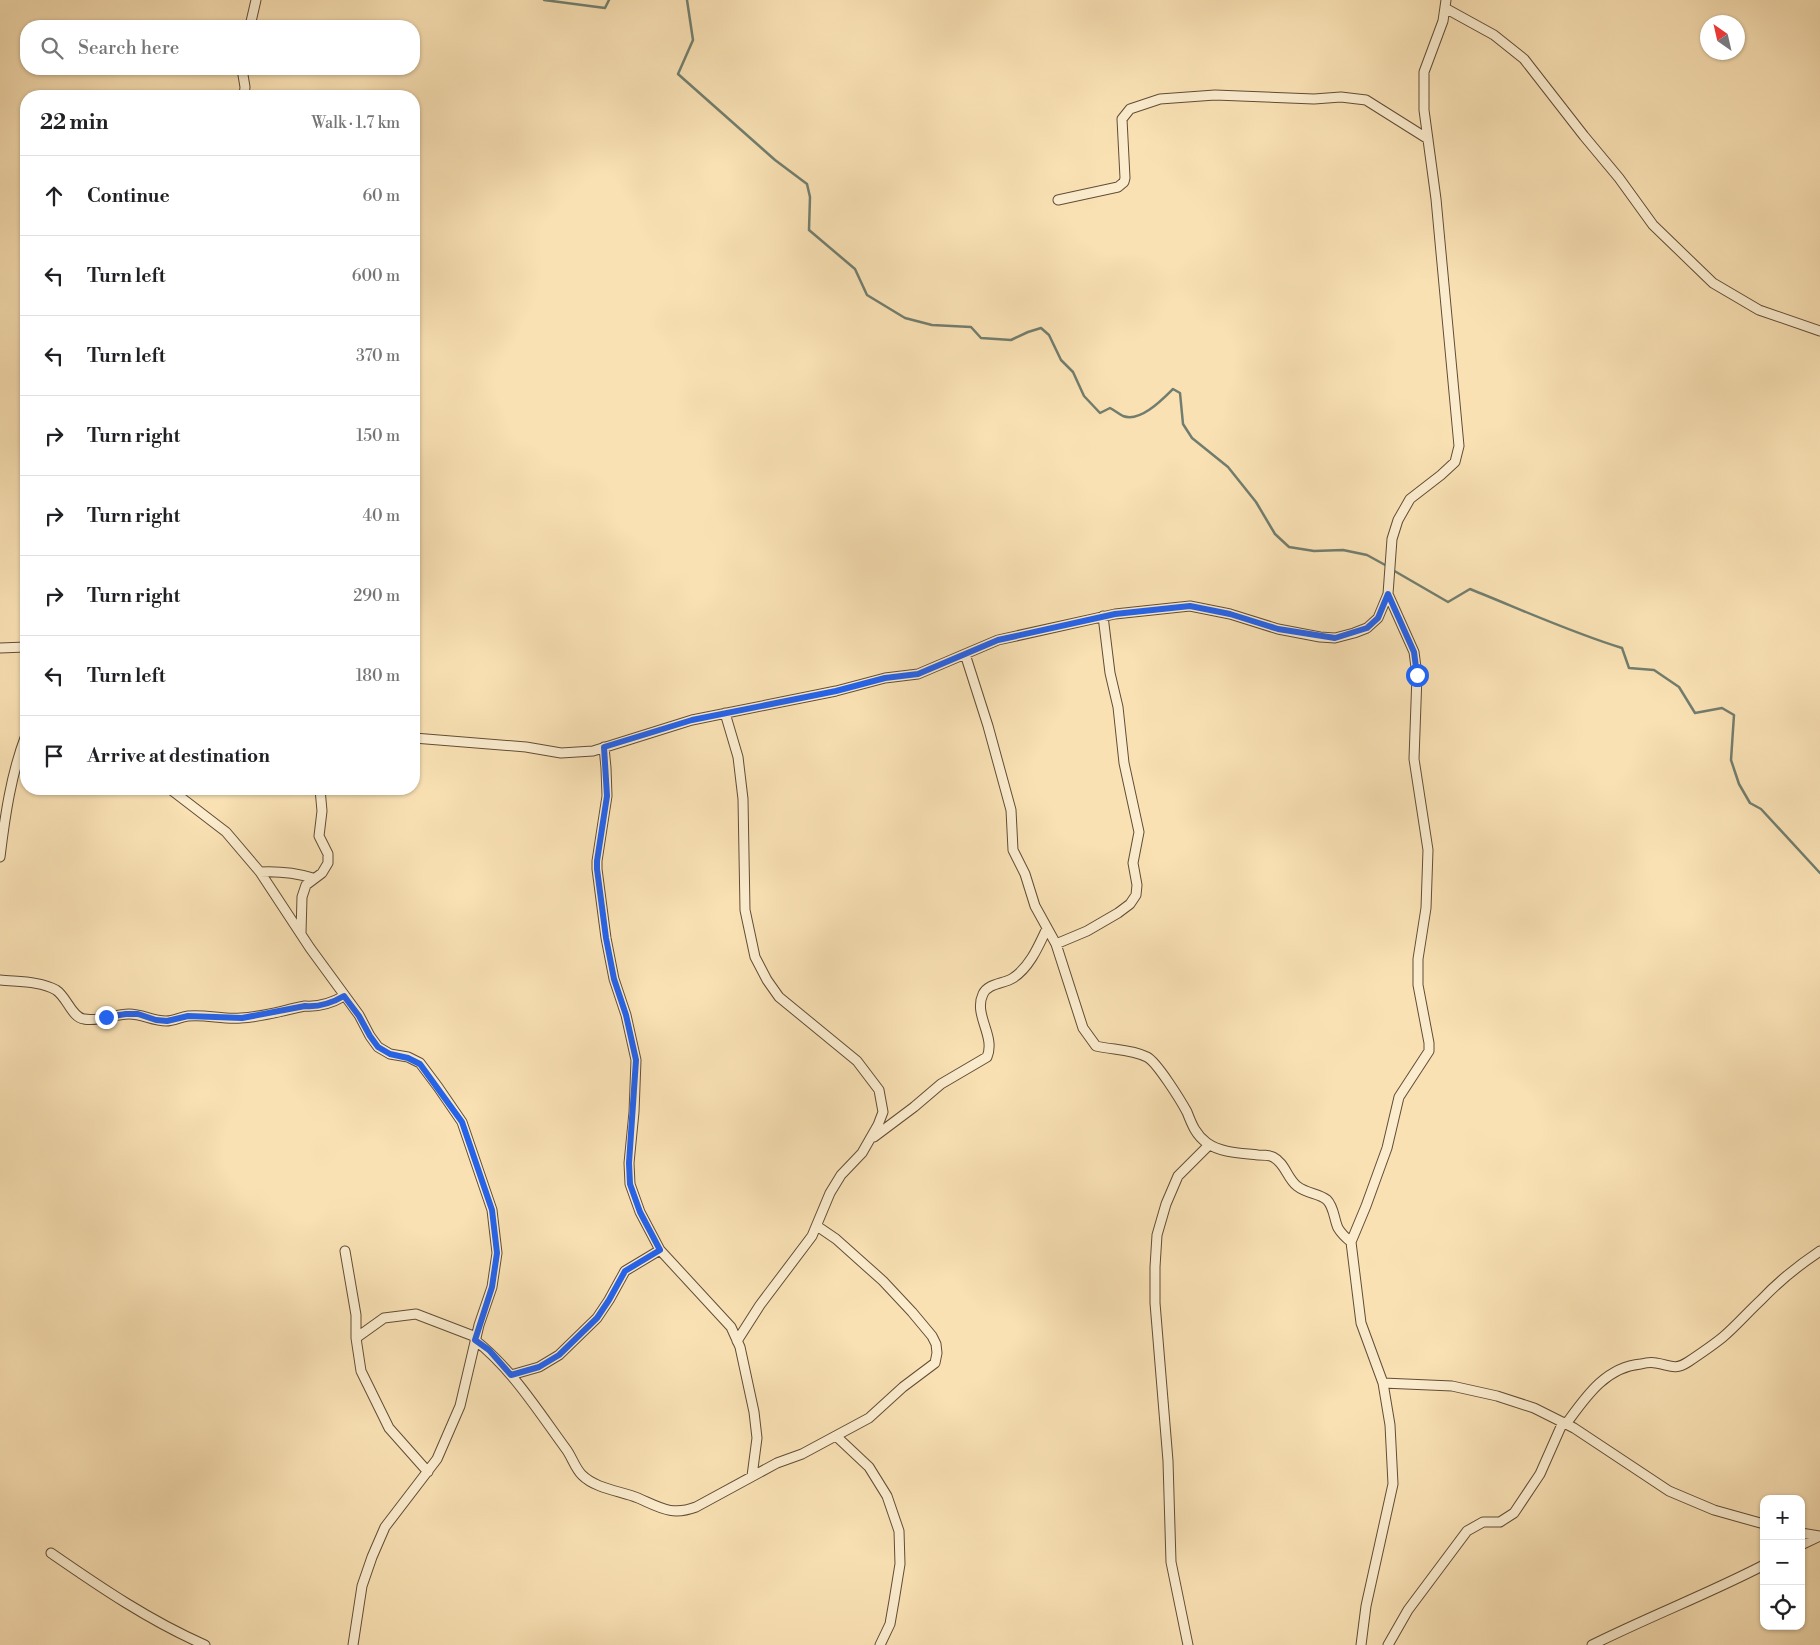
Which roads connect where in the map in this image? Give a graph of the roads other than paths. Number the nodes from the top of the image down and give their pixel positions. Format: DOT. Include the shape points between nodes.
graph roads {
  1 [pos="256,0"];
  2 [pos="1446,4"];
  3 [pos="251,20"];
  4 [pos="243,75"];
  5 [pos="245,90"];
  6 [pos="1428,139"];
  7 [pos="1058,200"];
  8 [pos="1820,331"];
  9 [pos="1388,594"];
  10 [pos="1103,616"];
  11 [pos="20,646"];
  12 [pos="0,648"];
  13 [pos="965,654"];
  14 [pos="725,713"];
  15 [pos="420,738"];
  16 [pos="604,747"];
  17 [pos="20,750"];
  18 [pos="178,795"];
  19 [pos="321,795"];
  20 [pos="0,857"];
  21 [pos="260,872"];
  22 [pos="313,878"];
  23 [pos="1047,928"];
  24 [pos="301,934"];
  25 [pos="1056,944"];
  26 [pos="0,980"];
  27 [pos="344,996"];
  28 [pos="870,1140"];
  29 [pos="1209,1145"];
  30 [pos="817,1226"];
  31 [pos="1350,1242"];
  32 [pos="660,1250"];
  33 [pos="345,1251"];
  34 [pos="1820,1251"];
  35 [pos="356,1338"];
  36 [pos="476,1338"];
  37 [pos="737,1341"];
  38 [pos="511,1375"];
  39 [pos="1383,1383"];
  40 [pos="1564,1423"];
  41 [pos="836,1436"];
  42 [pos="428,1472"];
  43 [pos="752,1476"];
  44 [pos="1760,1523"];
  45 [pos="1805,1533"];
  46 [pos="1820,1536"];
  47 [pos="1805,1544"];
  48 [pos="51,1553"];
  49 [pos="1760,1567"];
  50 [pos="205,1645"];
  51 [pos="353,1645"];
  52 [pos="880,1645"];
  53 [pos="1188,1645"];
  54 [pos="1361,1645"];
  55 [pos="1388,1645"];
  56 [pos="1592,1645"];
  1 -- 3 [label="street"];
  2 -- 6 [label="street" via="1444,21 1424,72"];
  2 -- 8 [label="street" via="1524,59 1653,225 1713,284 1758,310"];
  4 -- 5 [label="street"];
  6 -- 7 [label="street" via="1366,100 1342,96 1314,99 1215,95 1160,98 1130,109 1122,119 1124,182 1118,187"];
  6 -- 9 [label="street" via="1459,446 1455,462 1410,499 1398,520 1392,539"];
  9 -- 10 [label="street" via="1378,618 1367,628 1335,638 1278,629 1190,606"];
  9 -- 31 [label="street" via="1414,652 1417,675 1414,759 1428,850 1418,985 1429,1051 1398,1097 1387,1148"];
  10 -- 13 [label="street" via="998,640"];
  10 -- 25 [label="street" via="1124,764 1139,832 1133,863 1136,895 1118,913 1088,931"];
  11 -- 12 [label="street"];
  13 -- 14 [label="street" via="918,674 885,678"];
  13 -- 23 [label="street" via="1011,810 1013,850"];
  14 -- 16 [label="street"];
  14 -- 28 [label="street" via="738,758 743,799 745,910 755,957 779,997 857,1061 880,1090 883,1112"];
  15 -- 16 [label="street" via="561,753"];
  16 -- 32 [label="street" via="607,796 597,869 614,979 636,1060 630,1184"];
  17 -- 20 [label="street" via="10,788"];
  18 -- 21 [label="street" via="226,832"];
  19 -- 22 [label="street" via="319,836 328,854 328,863 322,873"];
  21 -- 22 [label="street" via="276,871"];
  21 -- 24 [label="street"];
  22 -- 24 [label="street" via="306,885 302,897"];
  23 -- 25 [label="street"];
  23 -- 28 [label="street" via="1024,969 1013,978 987,989 982,996 981,1016 990,1043 987,1057 941,1084"];
  24 -- 27 [label="street"];
  25 -- 29 [label="street" via="1083,1028 1096,1046 1126,1050 1148,1058 1161,1071 1190,1124"];
  26 -- 27 [label="street" via="50,987 58,991 74,1014 84,1020 126,1014 167,1021 188,1016 242,1018 313,1006"];
  27 -- 36 [label="street" via="378,1047 420,1064 462,1122 492,1210 497,1253 492,1287"];
  28 -- 30 [label="street" via="830,1193"];
  29 -- 31 [label="street" via="1228,1151 1272,1156 1280,1161 1296,1185 1328,1200 1339,1229"];
  29 -- 53 [label="street" via="1178,1176 1157,1235 1155,1267 1171,1562"];
  30 -- 37 [label="street"];
  30 -- 41 [label="street" via="883,1281 932,1336 937,1353 935,1363 869,1418"];
  31 -- 39 [label="street" via="1361,1323"];
  32 -- 37 [label="street" via="731,1327"];
  32 -- 38 [label="street" via="625,1271 597,1318 559,1355 539,1367"];
  33 -- 35 [label="street" via="356,1315"];
  34 -- 40 [label="street" via="1762,1298 1724,1337 1686,1363 1669,1367 1656,1362 1619,1369 1590,1392"];
  35 -- 36 [label="street" via="384,1318 416,1314"];
  35 -- 42 [label="street" via="361,1370 388,1428"];
  36 -- 38 [label="street"];
  36 -- 42 [label="street" via="460,1406"];
  37 -- 43 [label="street" via="747,1376 757,1438"];
  38 -- 43 [label="street" via="582,1475 596,1484 625,1492 661,1508 683,1512"];
  39 -- 40 [label="street" via="1452,1386 1534,1408"];
  39 -- 54 [label="street" via="1390,1425 1393,1484 1366,1606"];
  40 -- 44 [label="street" via="1669,1491 1714,1510"];
  40 -- 55 [label="street" via="1540,1474 1514,1513 1500,1522 1482,1522 1467,1531 1408,1610"];
  41 -- 43 [label="street"];
  41 -- 52 [label="street" via="869,1467 887,1496 899,1531 900,1564 894,1601 890,1624"];
  42 -- 51 [label="street" via="385,1526 362,1586"];
  45 -- 46 [label="street"];
  46 -- 47 [label="street"];
  48 -- 50 [label="street" via="168,1628"];
  49 -- 56 [label="street"];
}
